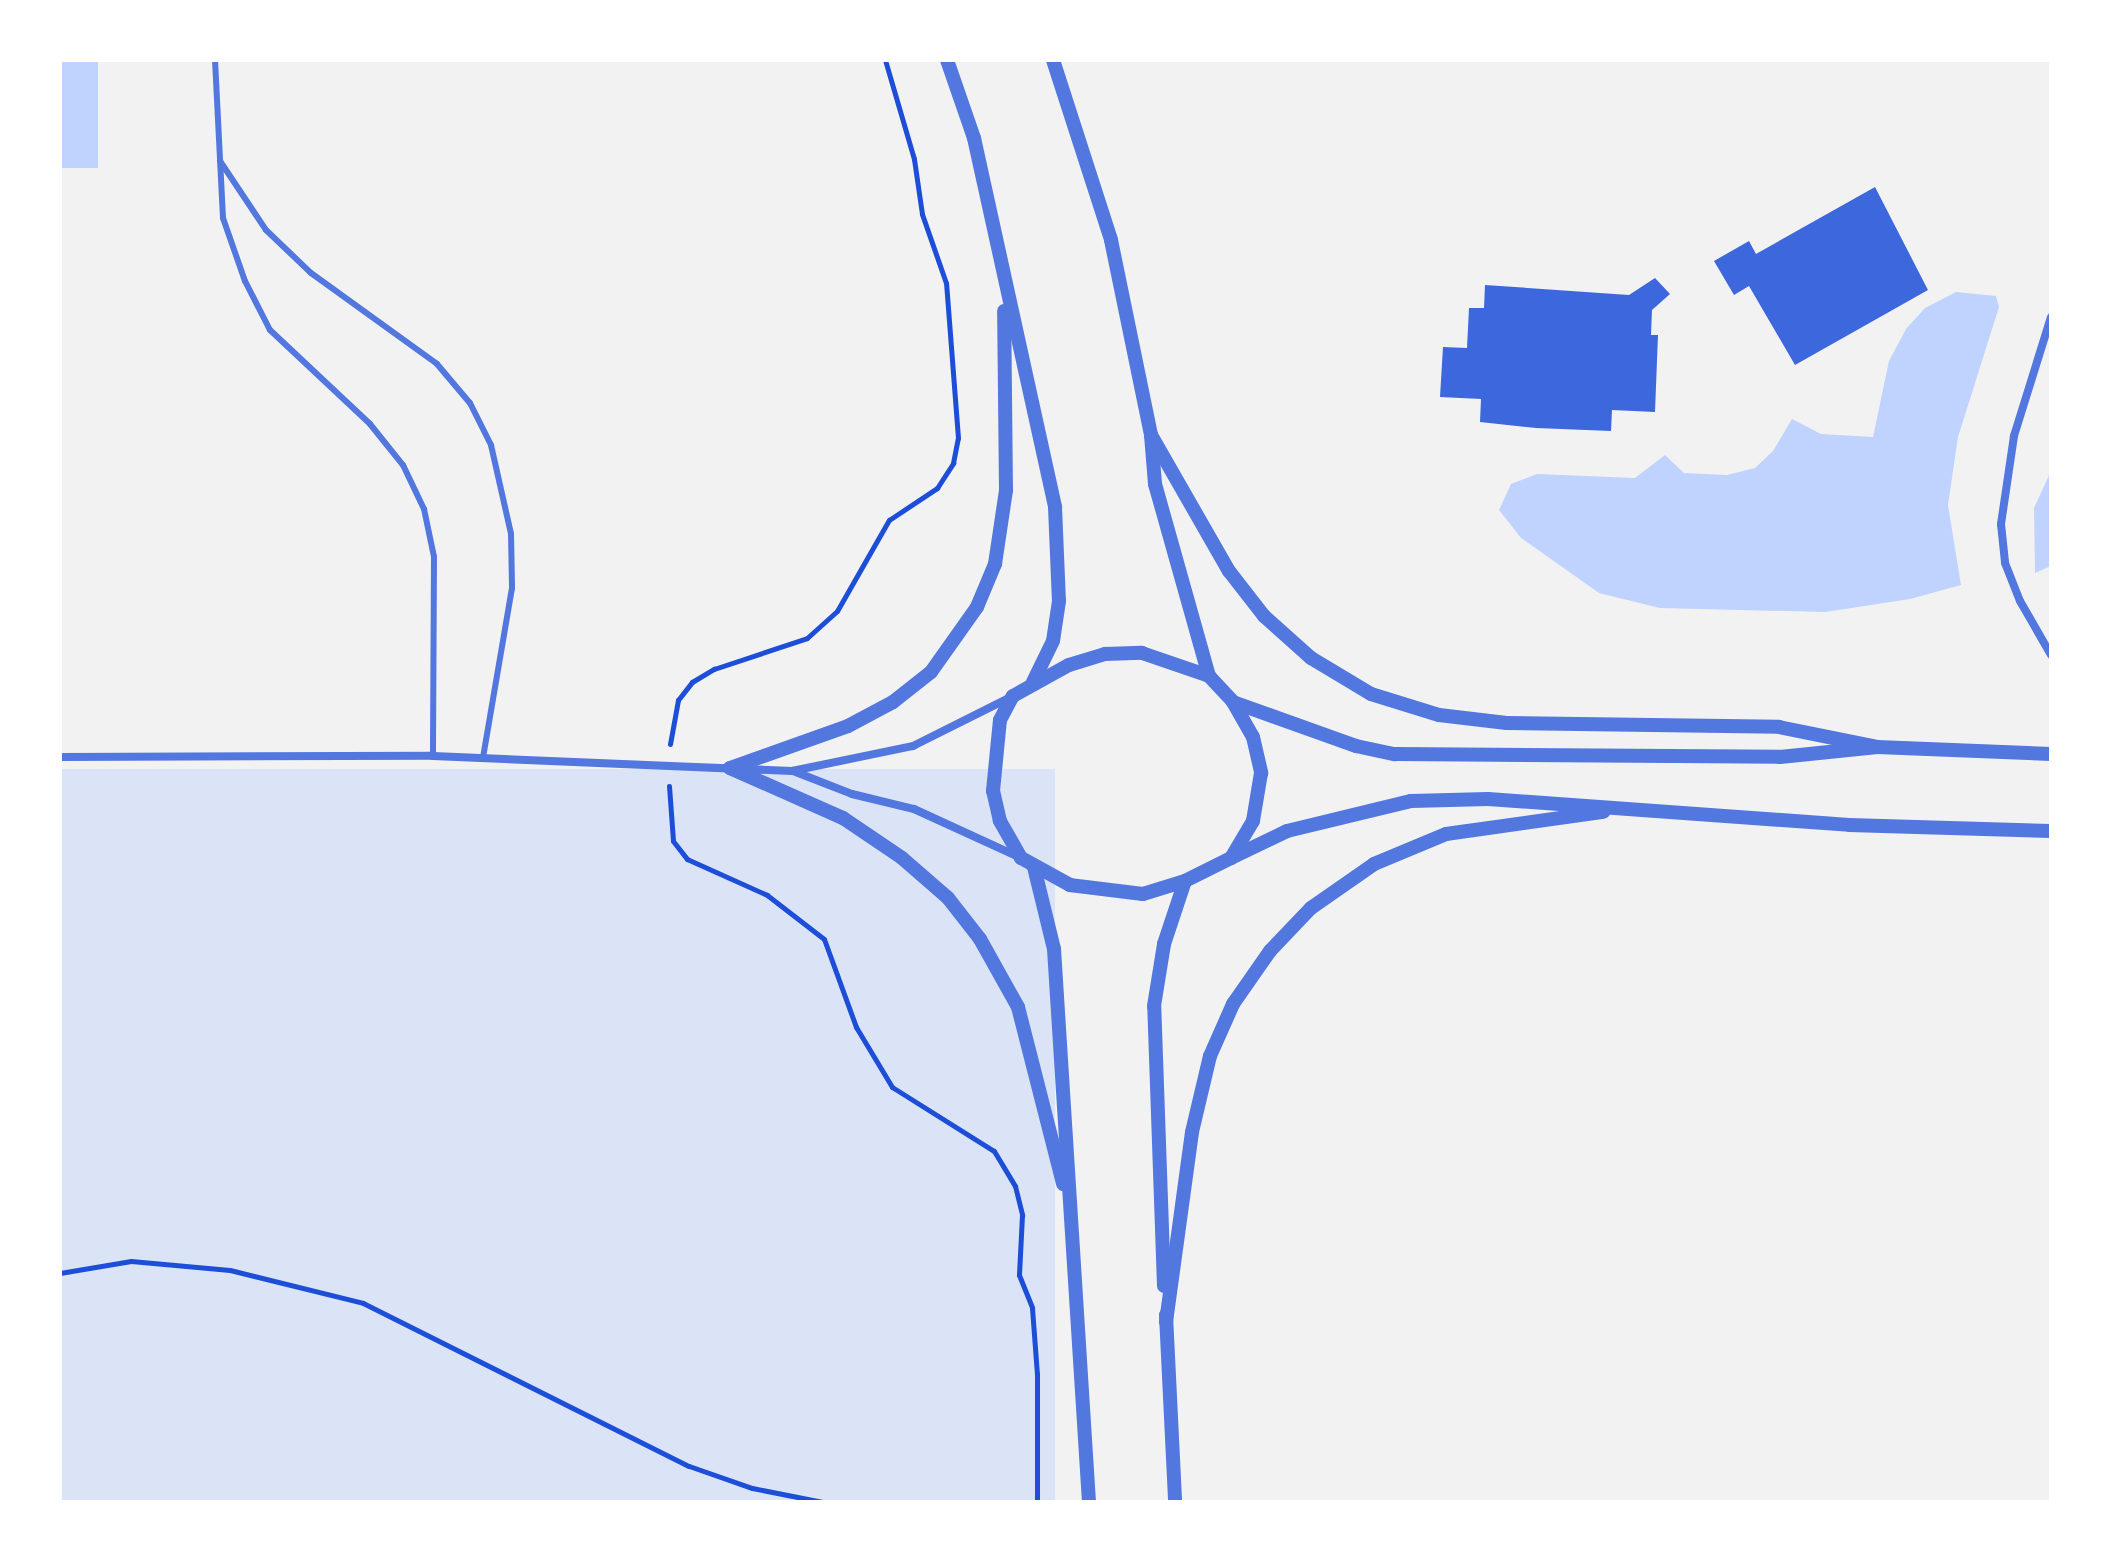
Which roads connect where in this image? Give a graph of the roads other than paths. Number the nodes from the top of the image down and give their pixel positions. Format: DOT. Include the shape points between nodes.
graph roads {
  1 [pos="215,60"];
  2 [pos="947,60"];
  3 [pos="1053,60"];
  4 [pos="219,158"];
  5 [pos="1003,283"];
  6 [pos="2051,317"];
  7 [pos="1151,435"];
  8 [pos="2051,655"];
  9 [pos="1209,676"];
  10 [pos="1033,682"];
  11 [pos="1013,696"];
  12 [pos="1233,702"];
  13 [pos="1877,747"];
  14 [pos="2051,754"];
  15 [pos="433,756"];
  16 [pos="60,757"];
  17 [pos="483,758"];
  18 [pos="730,768"];
  19 [pos="792,771"];
  20 [pos="1637,807"];
  21 [pos="2051,831"];
  22 [pos="1021,858"];
  23 [pos="1231,858"];
  24 [pos="1034,867"];
  25 [pos="1185,881"];
  26 [pos="1073,1228"];
  27 [pos="1166,1322"];
  28 [pos="1089,1502"];
  29 [pos="1175,1502"];
  1 -- 4 [label="lane"];
  2 -- 5 [label="street" via="974,138"];
  3 -- 7 [label="street" via="1111,240"];
  4 -- 15 [label="lane" via="223,218 245,281 270,330 370,424 403,465 424,509 434,557"];
  4 -- 17 [label="lane" via="258,220 289,252 437,364 470,403 491,445 511,534 512,588"];
  5 -- 10 [label="street" via="1055,507 1061,560 1053,641"];
  5 -- 18 [label="street" via="1006,490 995,564 977,607 931,672 893,702 848,726"];
  6 -- 8 [label="street" via="2014,436 2001,524 2005,563"];
  7 -- 9 [label="street" via="1155,484"];
  7 -- 13 [label="street" via="1229,571 1264,616 1311,658 1371,694 1439,715 1507,723 1779,727"];
  9 -- 10 [label="street" via="1142,653 1105,654"];
  9 -- 12 [label="street"];
  10 -- 11 [label="street"];
  11 -- 19 [label="street" via="913,746"];
  11 -- 22 [label="street" via="1000,720 993,791 1000,821"];
  12 -- 13 [label="street" via="1356,746 1395,754 1780,757"];
  12 -- 23 [label="street" via="1253,737 1261,773 1253,821"];
  13 -- 14 [label="street"];
  15 -- 16 [label="street"];
  15 -- 17 [label="street"];
  17 -- 18 [label="street"];
  18 -- 19 [label="street"];
  18 -- 26 [label="street" via="843,818 890,850 948,898 980,939 1018,1007 1030,1043"];
  19 -- 22 [label="street" via="852,794 914,809"];
  20 -- 21 [label="street" via="1849,825"];
  20 -- 23 [label="street" via="1488,799 1411,801 1287,831"];
  20 -- 27 [label="street" via="1446,834 1374,864 1311,908 1270,951 1233,1004 1210,1056 1192,1132"];
  22 -- 24 [label="street"];
  23 -- 25 [label="street"];
  24 -- 25 [label="street" via="1070,885 1107,893 1143,894"];
  24 -- 26 [label="street" via="1054,949"];
  25 -- 27 [label="street" via="1164,944 1154,1006"];
  26 -- 28 [label="street"];
  27 -- 29 [label="street"];
}
